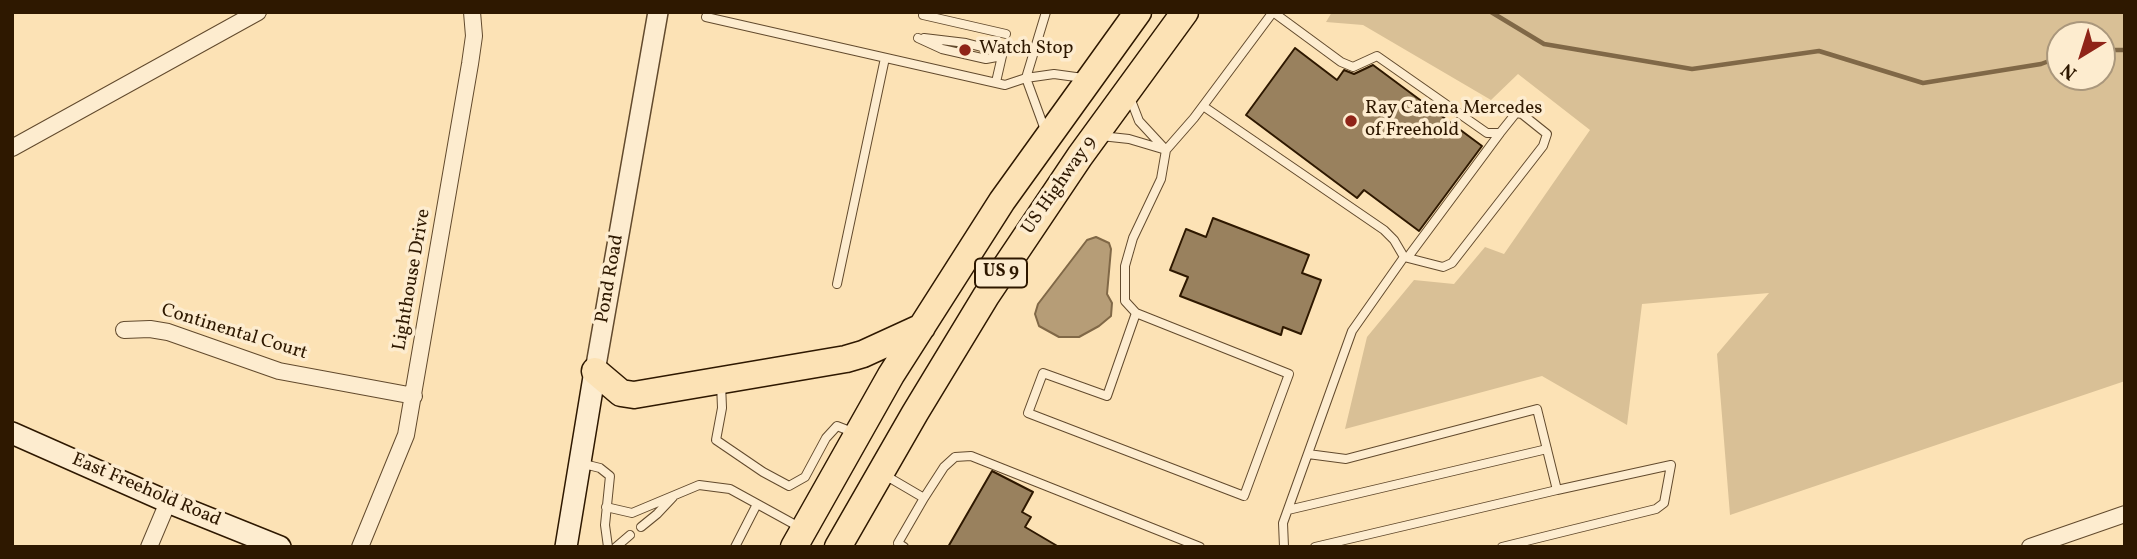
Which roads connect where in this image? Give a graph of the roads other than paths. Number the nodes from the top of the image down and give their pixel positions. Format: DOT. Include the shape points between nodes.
graph roads {
  1 [pos="258,12"];
  2 [pos="472,12"];
  3 [pos="658,12"];
  4 [pos="1046,12"];
  5 [pos="1138,12"];
  6 [pos="1185,12"];
  7 [pos="1273,12"];
  8 [pos="923,15"];
  9 [pos="706,17"];
  10 [pos="1006,34"];
  11 [pos="1002,56"];
  12 [pos="885,58"];
  13 [pos="1026,78"];
  14 [pos="1089,79"];
  15 [pos="996,82"];
  16 [pos="1128,91"];
  17 [pos="1203,106"];
  18 [pos="1500,133"];
  19 [pos="1095,135"];
  20 [pos="1047,137"];
  21 [pos="12,148"];
  22 [pos="1166,150"];
  23 [pos="1406,257"];
  24 [pos="837,284"];
  25 [pos="1136,313"];
  26 [pos="924,326"];
  27 [pos="124,330"];
  28 [pos="595,371"];
  29 [pos="721,380"];
  30 [pos="414,396"];
  31 [pos="12,433"];
  32 [pos="1547,449"];
  33 [pos="1308,454"];
  34 [pos="580,463"];
  35 [pos="880,472"];
  36 [pos="816,483"];
  37 [pos="1557,491"];
  38 [pos="675,495"];
  39 [pos="924,498"];
  40 [pos="168,502"];
  41 [pos="757,504"];
  42 [pos="606,507"];
  43 [pos="1288,510"];
  44 [pos="2125,514"];
  45 [pos="641,527"];
  46 [pos="630,535"];
  47 [pos="799,538"];
  48 [pos="1182,544"];
  49 [pos="899,545"];
  50 [pos="149,547"];
  51 [pos="280,547"];
  52 [pos="360,547"];
  53 [pos="566,547"];
  54 [pos="608,547"];
  55 [pos="615,547"];
  56 [pos="735,547"];
  57 [pos="838,547"];
  58 [pos="1200,547"];
  59 [pos="1284,547"];
  60 [pos="1315,547"];
  61 [pos="1502,547"];
  62 [pos="2030,547"];
  1 -- 21 [label="street"];
  2 -- 30 [label="street, Lighthouse Drive" via="470,64"];
  3 -- 28 [label="street, Pond Road"];
  4 -- 13 [label="lane"];
  5 -- 14 [label="highway, US Highway 9 / US 9"];
  6 -- 16 [label="highway, US Highway 9 / US 9"];
  7 -- 17 [label="lane"];
  7 -- 18 [label="lane" via="1341,62 1353,67 1377,56 1487,133"];
  8 -- 10 [label="lane"];
  9 -- 12 [label="lane"];
  11 -- 11 [label="lane" via="966,43 918,38 986,59"];
  11 -- 15 [label="lane"];
  12 -- 15 [label="lane"];
  12 -- 24 [label="lane"];
  13 -- 14 [label="lane" via="1054,74"];
  13 -- 15 [label="lane" via="1005,85"];
  13 -- 20 [label="lane"];
  14 -- 20 [label="highway, US Highway 9 / US 9"];
  16 -- 19 [label="highway, US Highway 9 / US 9"];
  16 -- 22 [label="lane" via="1139,121"];
  17 -- 22 [label="lane"];
  17 -- 23 [label="lane" via="1384,230"];
  18 -- 23 [label="lane"];
  18 -- 23 [label="lane" via="1516,113 1547,134 1543,146 1452,263 1443,267"];
  19 -- 22 [label="lane"];
  19 -- 35 [label="highway, US Highway 9 / US 9" via="986,296"];
  20 -- 26 [label="highway, US Highway 9 / US 9"];
  22 -- 25 [label="lane" via="1161,179 1125,266 1125,301"];
  23 -- 33 [label="lane" via="1352,331"];
  25 -- 25 [label="lane" via="1289,374 1244,496 1028,414 1043,373 1107,396"];
  26 -- 29 [label="highway" via="863,354"];
  26 -- 36 [label="highway, US Highway 9 / US 9" via="857,434"];
  27 -- 30 [label="street, Continental Court" via="168,332 279,371"];
  28 -- 29 [label="highway" via="621,393 634,395"];
  28 -- 34 [label="main road, Pond Road"];
  29 -- 36 [label="lane" via="716,440 789,485"];
  30 -- 52 [label="street, Lighthouse Drive" via="406,435"];
  31 -- 40 [label="main road, East Freehold Road"];
  32 -- 33 [label="lane" via="1537,409 1346,458"];
  32 -- 37 [label="lane"];
  32 -- 43 [label="lane"];
  33 -- 43 [label="lane"];
  34 -- 42 [label="lane" via="610,476"];
  34 -- 53 [label="main road, Pond Road"];
  35 -- 39 [label="lane"];
  35 -- 57 [label="highway, US Highway 9 / US 9"];
  36 -- 47 [label="highway, US Highway 9 / US 9"];
  37 -- 60 [label="lane"];
  37 -- 61 [label="lane" via="1671,465 1664,503 1656,509"];
  38 -- 41 [label="lane" via="698,485 730,489"];
  38 -- 42 [label="lane" via="632,513"];
  38 -- 45 [label="lane"];
  39 -- 48 [label="lane" via="955,457 971,456"];
  39 -- 49 [label="lane"];
  40 -- 50 [label="street"];
  40 -- 51 [label="main road, East Freehold Road"];
  41 -- 47 [label="lane"];
  41 -- 56 [label="lane"];
  42 -- 54 [label="lane"];
  43 -- 59 [label="lane" via="1283,523"];
  44 -- 62 [label="street"];
  46 -- 55 [label="lane"];
  48 -- 58 [label="lane"];
}
